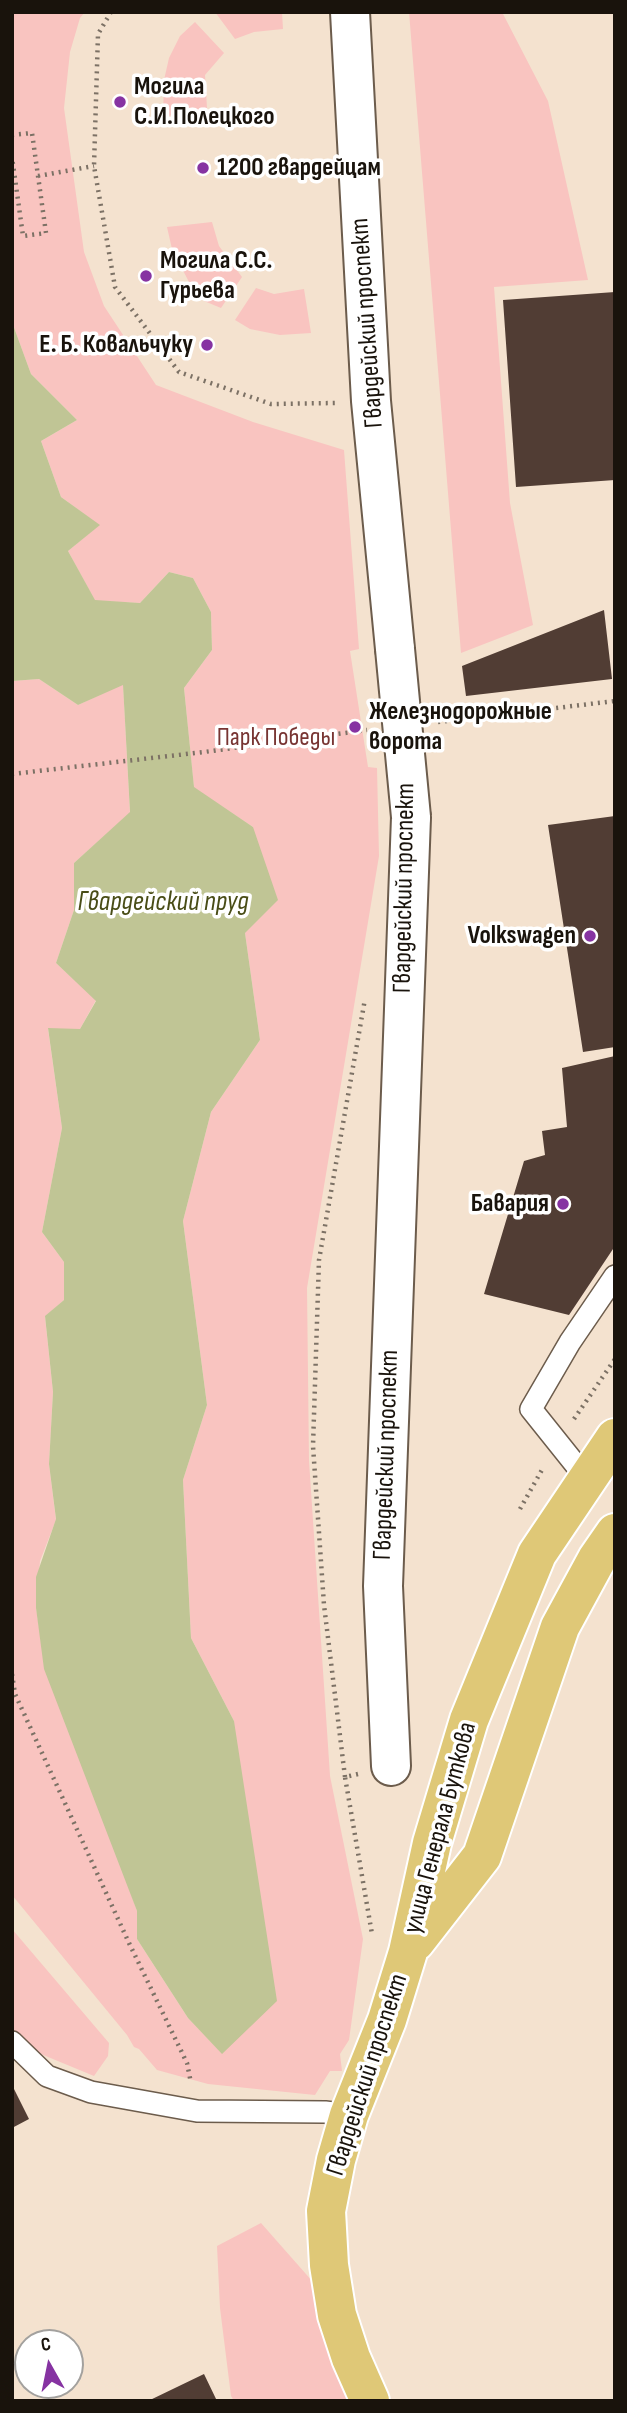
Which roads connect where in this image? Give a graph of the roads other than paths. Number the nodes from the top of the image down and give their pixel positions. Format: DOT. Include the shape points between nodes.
graph roads {
  1 [pos="350,12"];
  2 [pos="615,1276"];
  3 [pos="615,1438"];
  4 [pos="587,1479"];
  5 [pos="615,1533"];
  6 [pos="391,1766"];
  7 [pos="408,1952"];
  8 [pos="12,2042"];
  9 [pos="349,2115"];
  10 [pos="370,2401"];
  1 -- 6 [label="street, Гвардейский проспект, bridge" via="371,401 411,817 383,1586"];
  2 -- 4 [label="lane" via="531,1409"];
  3 -- 4 [label="main road, улица Генерала Буткова"];
  4 -- 7 [label="main road, улица Генерала Буткова" via="537,1554 469,1720 432,1843"];
  5 -- 7 [label="main road, улица Генерала Буткова" via="560,1627 482,1856"];
  7 -- 9 [label="main road, Гвардейский проспект" via="387,2021"];
  8 -- 9 [label="lane" via="47,2076 91,2092 197,2111"];
  9 -- 10 [label="main road, Гвардейский проспект" via="326,2211 329,2265 338,2315"];
}
